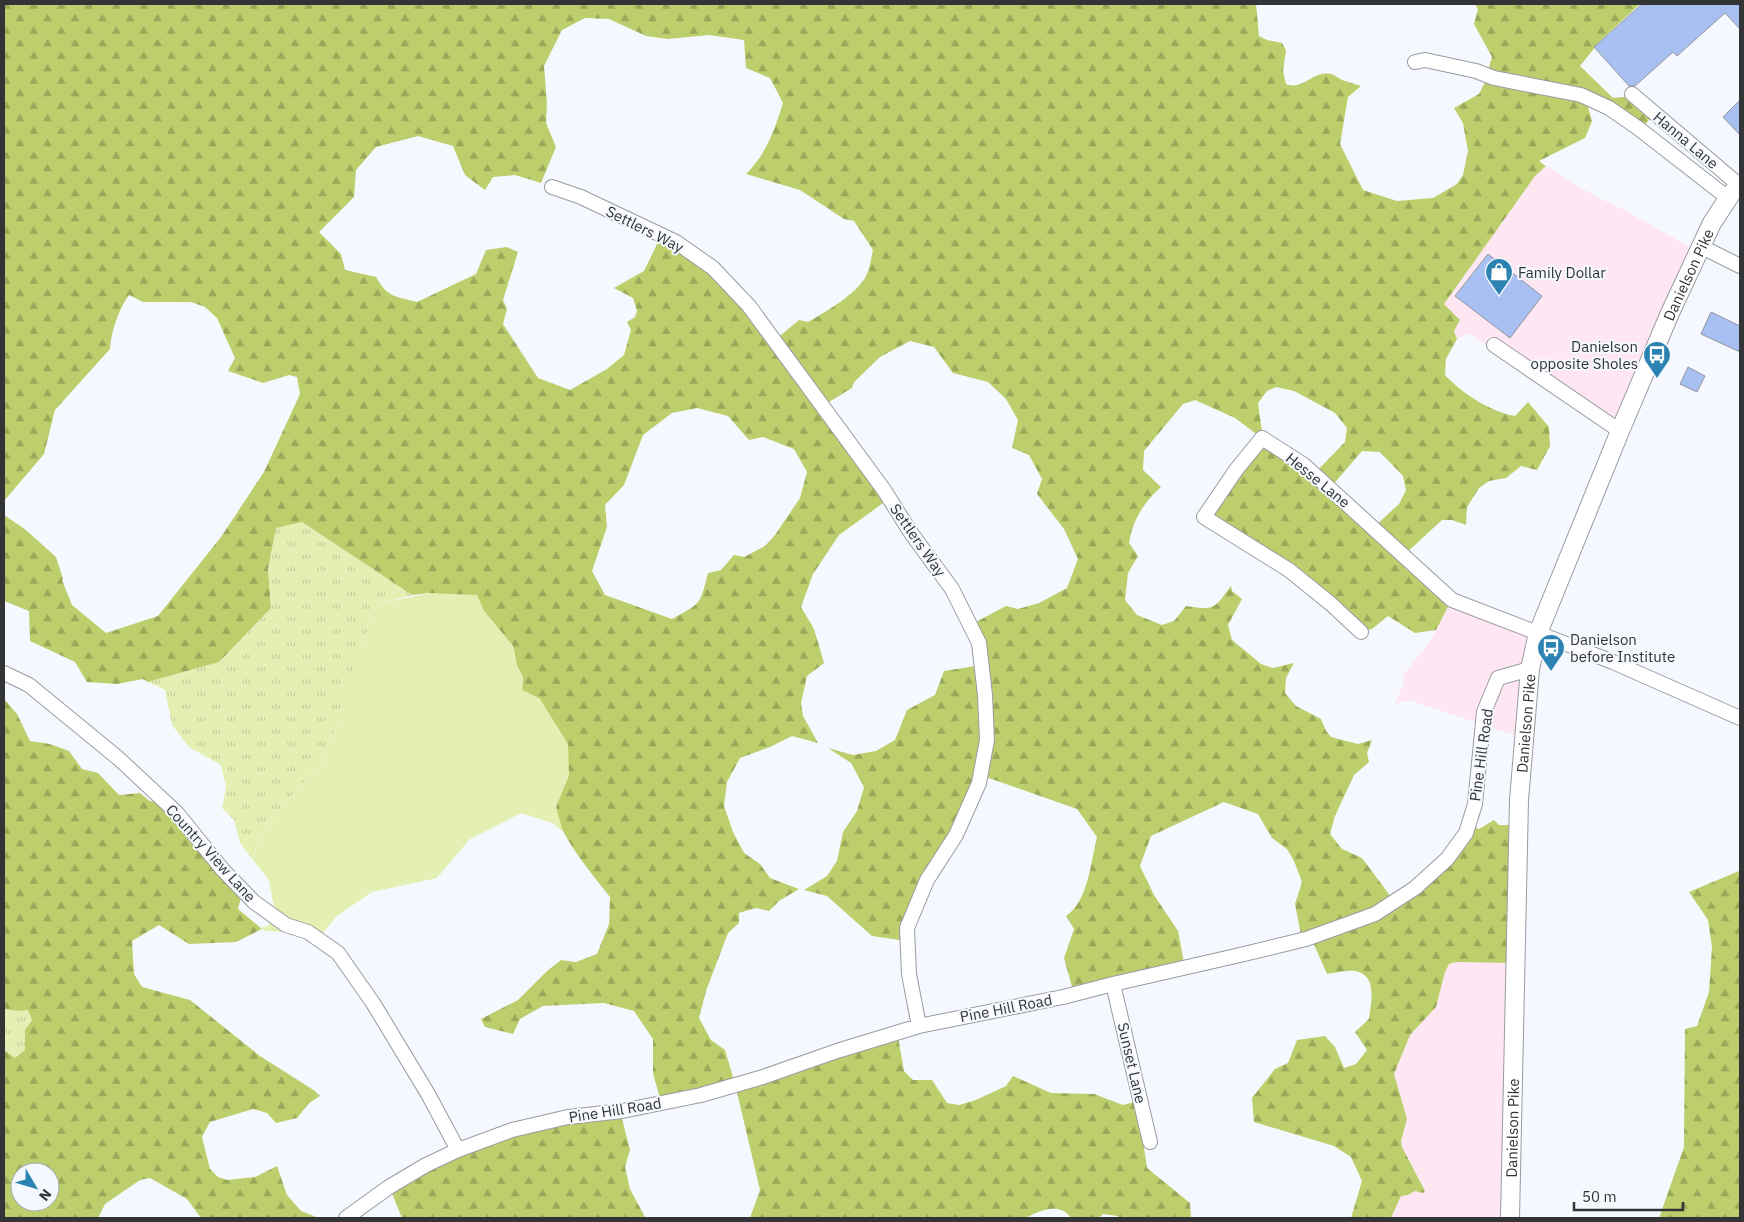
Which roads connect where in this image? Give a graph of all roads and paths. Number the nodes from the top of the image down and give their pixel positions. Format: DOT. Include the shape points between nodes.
graph roads {
  1 [pos="1415,62"];
  2 [pos="1632,94"];
  3 [pos="552,187"];
  4 [pos="1736,189"];
  5 [pos="1700,246"];
  6 [pos="1740,266"];
  7 [pos="1494,344"];
  8 [pos="1620,431"];
  9 [pos="1361,632"];
  10 [pos="1538,633"];
  11 [pos="1530,669"];
  12 [pos="4,673"];
  13 [pos="1740,718"];
  14 [pos="1113,984"];
  15 [pos="919,1026"];
  16 [pos="1150,1142"];
  17 [pos="458,1150"];
  18 [pos="346,1218"];
  19 [pos="1510,1218"];
  1 -- 4 [label="street" via="1425,60 1581,95 1609,108"];
  2 -- 4 [label="street, Hanna Lane"];
  3 -- 15 [label="street, Settlers Way" via="581,197 676,242 713,268 748,306 884,490 952,589 979,643 987,740 980,783 956,835 927,880 907,928 908,974"];
  4 -- 5 [label="main road, Danielson Pike"];
  5 -- 6 [label="street"];
  5 -- 8 [label="main road, Danielson Pike"];
  7 -- 8 [label="street"];
  8 -- 10 [label="main road, Danielson Pike"];
  9 -- 10 [label="street, Hesse Lane" via="1289,570 1204,517 1262,438 1304,465 1452,600"];
  10 -- 11 [label="main road, Danielson Pike"];
  10 -- 13 [label="street"];
  11 -- 14 [label="street, Pine Hill Road" via="1498,678 1484,712 1475,804 1466,833 1448,859 1415,888 1375,914 1306,939"];
  11 -- 19 [label="main road, Danielson Pike" via="1519,800"];
  12 -- 17 [label="street, Country View Lane" via="29,685 118,758 176,812 254,902 286,925 308,932 338,953 373,1003"];
  14 -- 15 [label="street, Pine Hill Road"];
  14 -- 16 [label="street, Sunset Lane"];
  15 -- 17 [label="street, Pine Hill Road" via="701,1095 559,1119 512,1130"];
  17 -- 18 [label="street, Pine Hill Road" via="388,1187"];
}
